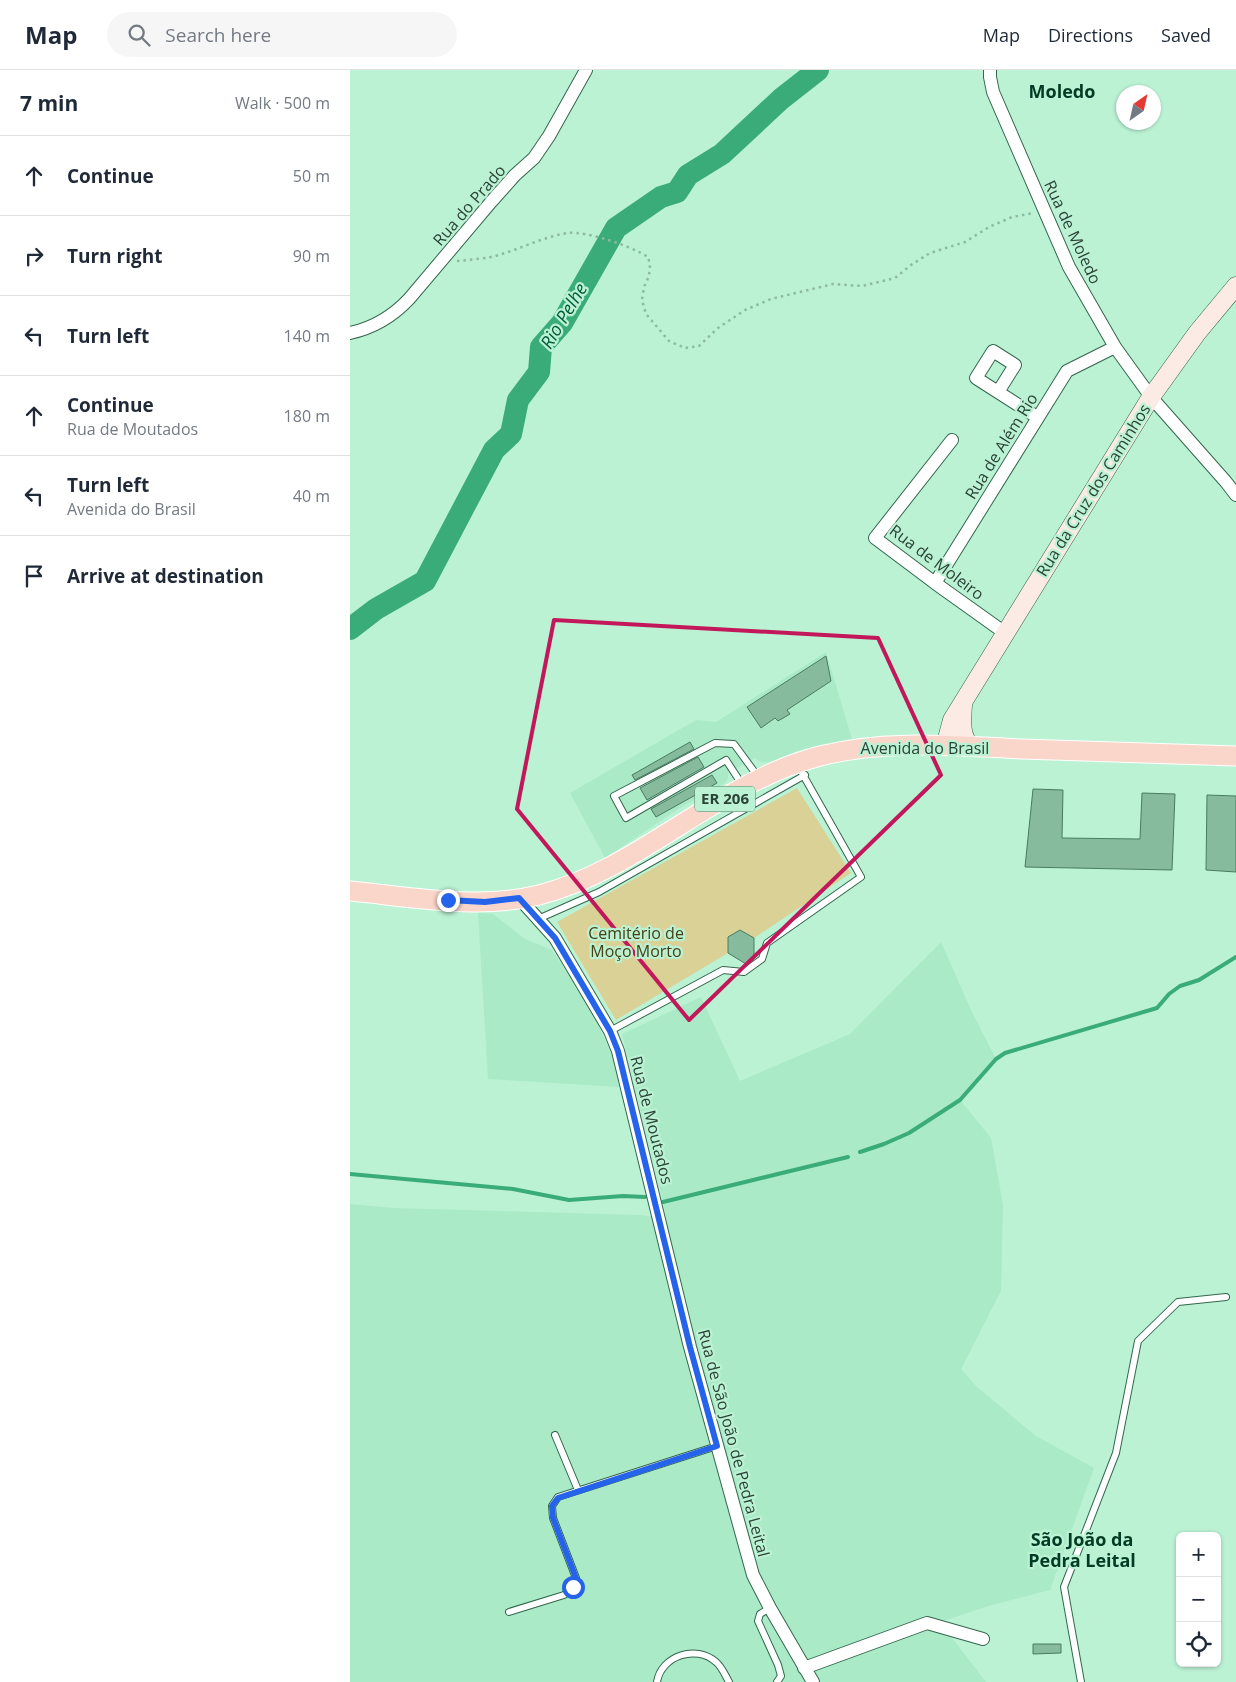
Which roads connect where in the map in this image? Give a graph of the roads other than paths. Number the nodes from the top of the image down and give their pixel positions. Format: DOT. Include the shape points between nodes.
graph roads {
  1 [pos="586,70"];
  2 [pos="990,70"];
  3 [pos="1236,286"];
  4 [pos="350,333"];
  5 [pos="1114,348"];
  6 [pos="998,392"];
  7 [pos="1151,397"];
  8 [pos="1037,417"];
  9 [pos="952,440"];
  10 [pos="1236,495"];
  11 [pos="934,583"];
  12 [pos="1005,633"];
  13 [pos="963,704"];
  14 [pos="945,746"];
  15 [pos="971,747"];
  16 [pos="1236,756"];
  17 [pos="801,769"];
  18 [pos="752,783"];
  19 [pos="350,891"];
  20 [pos="519,898"];
  21 [pos="538,920"];
  22 [pos="610,1031"];
  23 [pos="655,1200"];
  24 [pos="1226,1297"];
  25 [pos="555,1435"];
  26 [pos="717,1446"];
  27 [pos="578,1490"];
  28 [pos="770,1608"];
  29 [pos="508,1612"];
  30 [pos="983,1639"];
  31 [pos="804,1668"];
  32 [pos="656,1682"];
  33 [pos="729,1682"];
  34 [pos="777,1682"];
  35 [pos="813,1682"];
  36 [pos="1081,1682"];
  1 -- 4 [label="street, Rua do Prado" via="534,158 514,175 410,299 394,314"];
  2 -- 5 [label="street, Rua de Moledo" via="993,92 1068,268"];
  3 -- 7 [label="street, Rua da Cruz dos Caminhos"];
  5 -- 7 [label="street, Rua de Moledo"];
  5 -- 8 [label="street, Rua de Além Rio" via="1067,371"];
  6 -- 8 [label="street"];
  7 -- 10 [label="street, Rua de Moledo"];
  7 -- 12 [label="street, Rua da Cruz dos Caminhos"];
  8 -- 11 [label="street, Rua de Além Rio"];
  9 -- 11 [label="street, Rua de Moleiro" via="875,538"];
  11 -- 12 [label="street, Rua de Moleiro"];
  12 -- 13 [label="street, Rua da Cruz dos Caminhos"];
  13 -- 14 [label="street, Rua da Cruz dos Caminhos" via="952,720"];
  13 -- 15 [label="street, Rua da Cruz dos Caminhos" via="962,734"];
  14 -- 15 [label="main road, Avenida do Brasil / ER 206"];
  14 -- 17 [label="main road, Avenida do Brasil / ER 206" via="851,749"];
  15 -- 16 [label="main road, Avenida do Brasil / ER 206"];
  17 -- 18 [label="main road, Avenida do Brasil / ER 206"];
  17 -- 21 [label="lane" via="599,892"];
  17 -- 22 [label="lane" via="861,876 766,942 762,959 744,972 723,970"];
  18 -- 18 [label="lane" via="734,744 715,744 614,796 626,818 726,760"];
  18 -- 20 [label="main road, Avenida do Brasil / ER 206" via="609,867 574,883"];
  19 -- 20 [label="main road, Avenida do Brasil / ER 206" via="485,902"];
  20 -- 21 [label="street, Rua de Moutados"];
  21 -- 22 [label="street, Rua de Moutados" via="555,938"];
  22 -- 23 [label="street, Rua de Moutados" via="618,1051"];
  23 -- 26 [label="street, Rua de São João de Pedra Leital"];
  24 -- 36 [label="lane" via="1178,1302 1138,1341 1116,1453 1064,1587"];
  25 -- 27 [label="lane"];
  26 -- 27 [label="lane"];
  26 -- 28 [label="street, Rua de São João de Pedra Leital" via="753,1575"];
  27 -- 29 [label="lane" via="558,1498 552,1506 553,1518 576,1578 573,1587 564,1595"];
  28 -- 31 [label="street, Rua de São João de Pedra Leital"];
  28 -- 34 [label="lane" via="760,1614 758,1621 778,1665 781,1676"];
  30 -- 31 [label="street" via="927,1623"];
  31 -- 35 [label="street, Rua de São João de Pedra Leital"];
  32 -- 33 [label="lane" via="662,1668 673,1657 688,1653 716,1661"];
}
